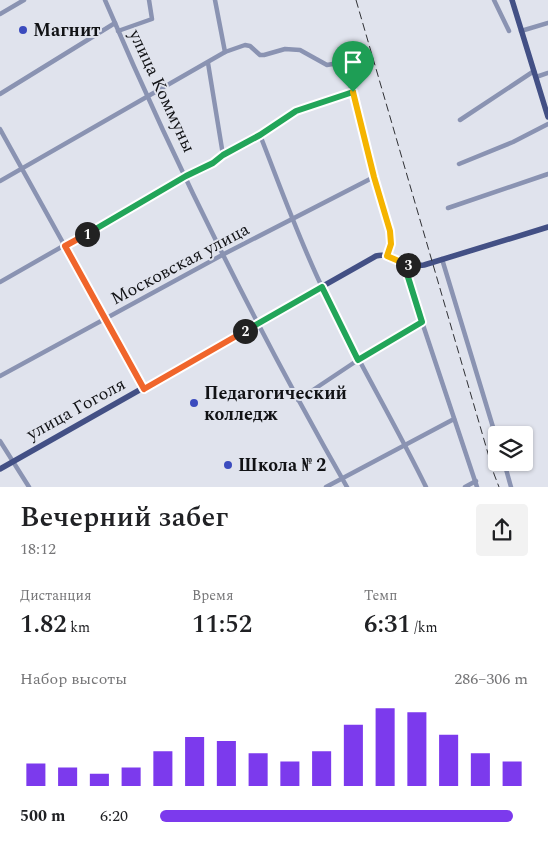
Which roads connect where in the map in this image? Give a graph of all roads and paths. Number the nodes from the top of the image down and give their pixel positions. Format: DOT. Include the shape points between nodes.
graph roads {
  1 [pos="24,0"];
  2 [pos="105,0"];
  3 [pos="149,0"];
  4 [pos="215,0"];
  5 [pos="494,0"];
  6 [pos="512,0"];
  7 [pos="0,14"];
  8 [pos="115,23"];
  9 [pos="548,23"];
  10 [pos="118,31"];
  11 [pos="509,31"];
  12 [pos="522,31"];
  13 [pos="225,52"];
  14 [pos="208,62"];
  15 [pos="548,73"];
  16 [pos="535,74"];
  17 [pos="353,92"];
  18 [pos="0,94"];
  19 [pos="148,96"];
  20 [pos="548,118"];
  21 [pos="460,120"];
  22 [pos="548,124"];
  23 [pos="0,129"];
  24 [pos="260,135"];
  25 [pos="223,155"];
  26 [pos="459,164"];
  27 [pos="22,168"];
  28 [pos="548,174"];
  29 [pos="186,176"];
  30 [pos="374,177"];
  31 [pos="0,181"];
  32 [pos="448,208"];
  33 [pos="292,220"];
  34 [pos="548,227"];
  35 [pos="65,246"];
  36 [pos="224,254"];
  37 [pos="387,256"];
  38 [pos="442,259"];
  39 [pos="408,264"];
  40 [pos="0,282"];
  41 [pos="322,287"];
  42 [pos="106,320"];
  43 [pos="422,322"];
  44 [pos="258,324"];
  45 [pos="358,360"];
  46 [pos="0,376"];
  47 [pos="144,389"];
  48 [pos="298,400"];
  49 [pos="454,419"];
  50 [pos="493,426"];
  51 [pos="0,441"];
  52 [pos="406,445"];
  53 [pos="13,462"];
  54 [pos="0,469"];
  55 [pos="507,471"];
  56 [pos="342,478"];
  57 [pos="476,484"];
  58 [pos="29,486"];
  59 [pos="326,486"];
  60 [pos="347,486"];
  61 [pos="426,486"];
  62 [pos="465,486"];
  63 [pos="511,486"];
  1 -- 7 [label="street"];
  2 -- 8 [label="street, улица Коммуны"];
  3 -- 10 [label="street" via="152,19"];
  4 -- 13 [label="street"];
  5 -- 11 [label="street"];
  6 -- 12 [label="main road"];
  8 -- 10 [label="street, улица Коммуны"];
  8 -- 18 [label="street"];
  9 -- 12 [label="street"];
  10 -- 19 [label="street, улица Коммуны"];
  12 -- 16 [label="main road"];
  13 -- 14 [label="street"];
  13 -- 17 [label="street" via="245,45 260,55 285,49 300,50 327,65 344,62"];
  14 -- 19 [label="street"];
  14 -- 25 [label="street"];
  15 -- 16 [label="street"];
  16 -- 20 [label="main road"];
  16 -- 21 [label="street"];
  17 -- 24 [label="street" via="296,111"];
  17 -- 30 [label="street"];
  19 -- 27 [label="street"];
  19 -- 29 [label="street, улица Коммуны"];
  22 -- 26 [label="street"];
  23 -- 27 [label="street"];
  24 -- 25 [label="street"];
  24 -- 33 [label="street"];
  25 -- 29 [label="street"];
  27 -- 31 [label="street"];
  27 -- 35 [label="street"];
  28 -- 32 [label="street"];
  29 -- 35 [label="street"];
  29 -- 36 [label="street, улица Коммуны"];
  30 -- 33 [label="street, Московская улица"];
  30 -- 37 [label="street" via="391,239"];
  33 -- 36 [label="street, Московская улица"];
  33 -- 41 [label="street"];
  34 -- 38 [label="main road"];
  35 -- 40 [label="street"];
  35 -- 42 [label="street"];
  36 -- 42 [label="street, Московская улица"];
  36 -- 44 [label="street, улица Коммуны"];
  37 -- 39 [label="main road"];
  37 -- 41 [label="main road, улица Гоголя" via="376,256"];
  38 -- 39 [label="main road" via="418,266"];
  38 -- 50 [label="street"];
  39 -- 43 [label="street" via="408,277"];
  41 -- 44 [label="main road, улица Гоголя"];
  41 -- 45 [label="street"];
  42 -- 46 [label="street, Московская улица"];
  42 -- 47 [label="street"];
  43 -- 45 [label="street"];
  43 -- 49 [label="street"];
  44 -- 47 [label="main road, улица Гоголя"];
  44 -- 48 [label="street, улица Коммуны"];
  45 -- 48 [label="street"];
  45 -- 52 [label="street"];
  47 -- 53 [label="main road, улица Гоголя"];
  48 -- 56 [label="street, улица Коммуны"];
  49 -- 52 [label="street"];
  49 -- 57 [label="street"];
  51 -- 53 [label="street"];
  52 -- 56 [label="street"];
  52 -- 61 [label="street"];
  53 -- 54 [label="main road, улица Гоголя"];
  53 -- 58 [label="street"];
  55 -- 63 [label="street"];
  56 -- 59 [label="street"];
  56 -- 60 [label="street, улица Коммуны"];
  57 -- 62 [label="street"];
}
